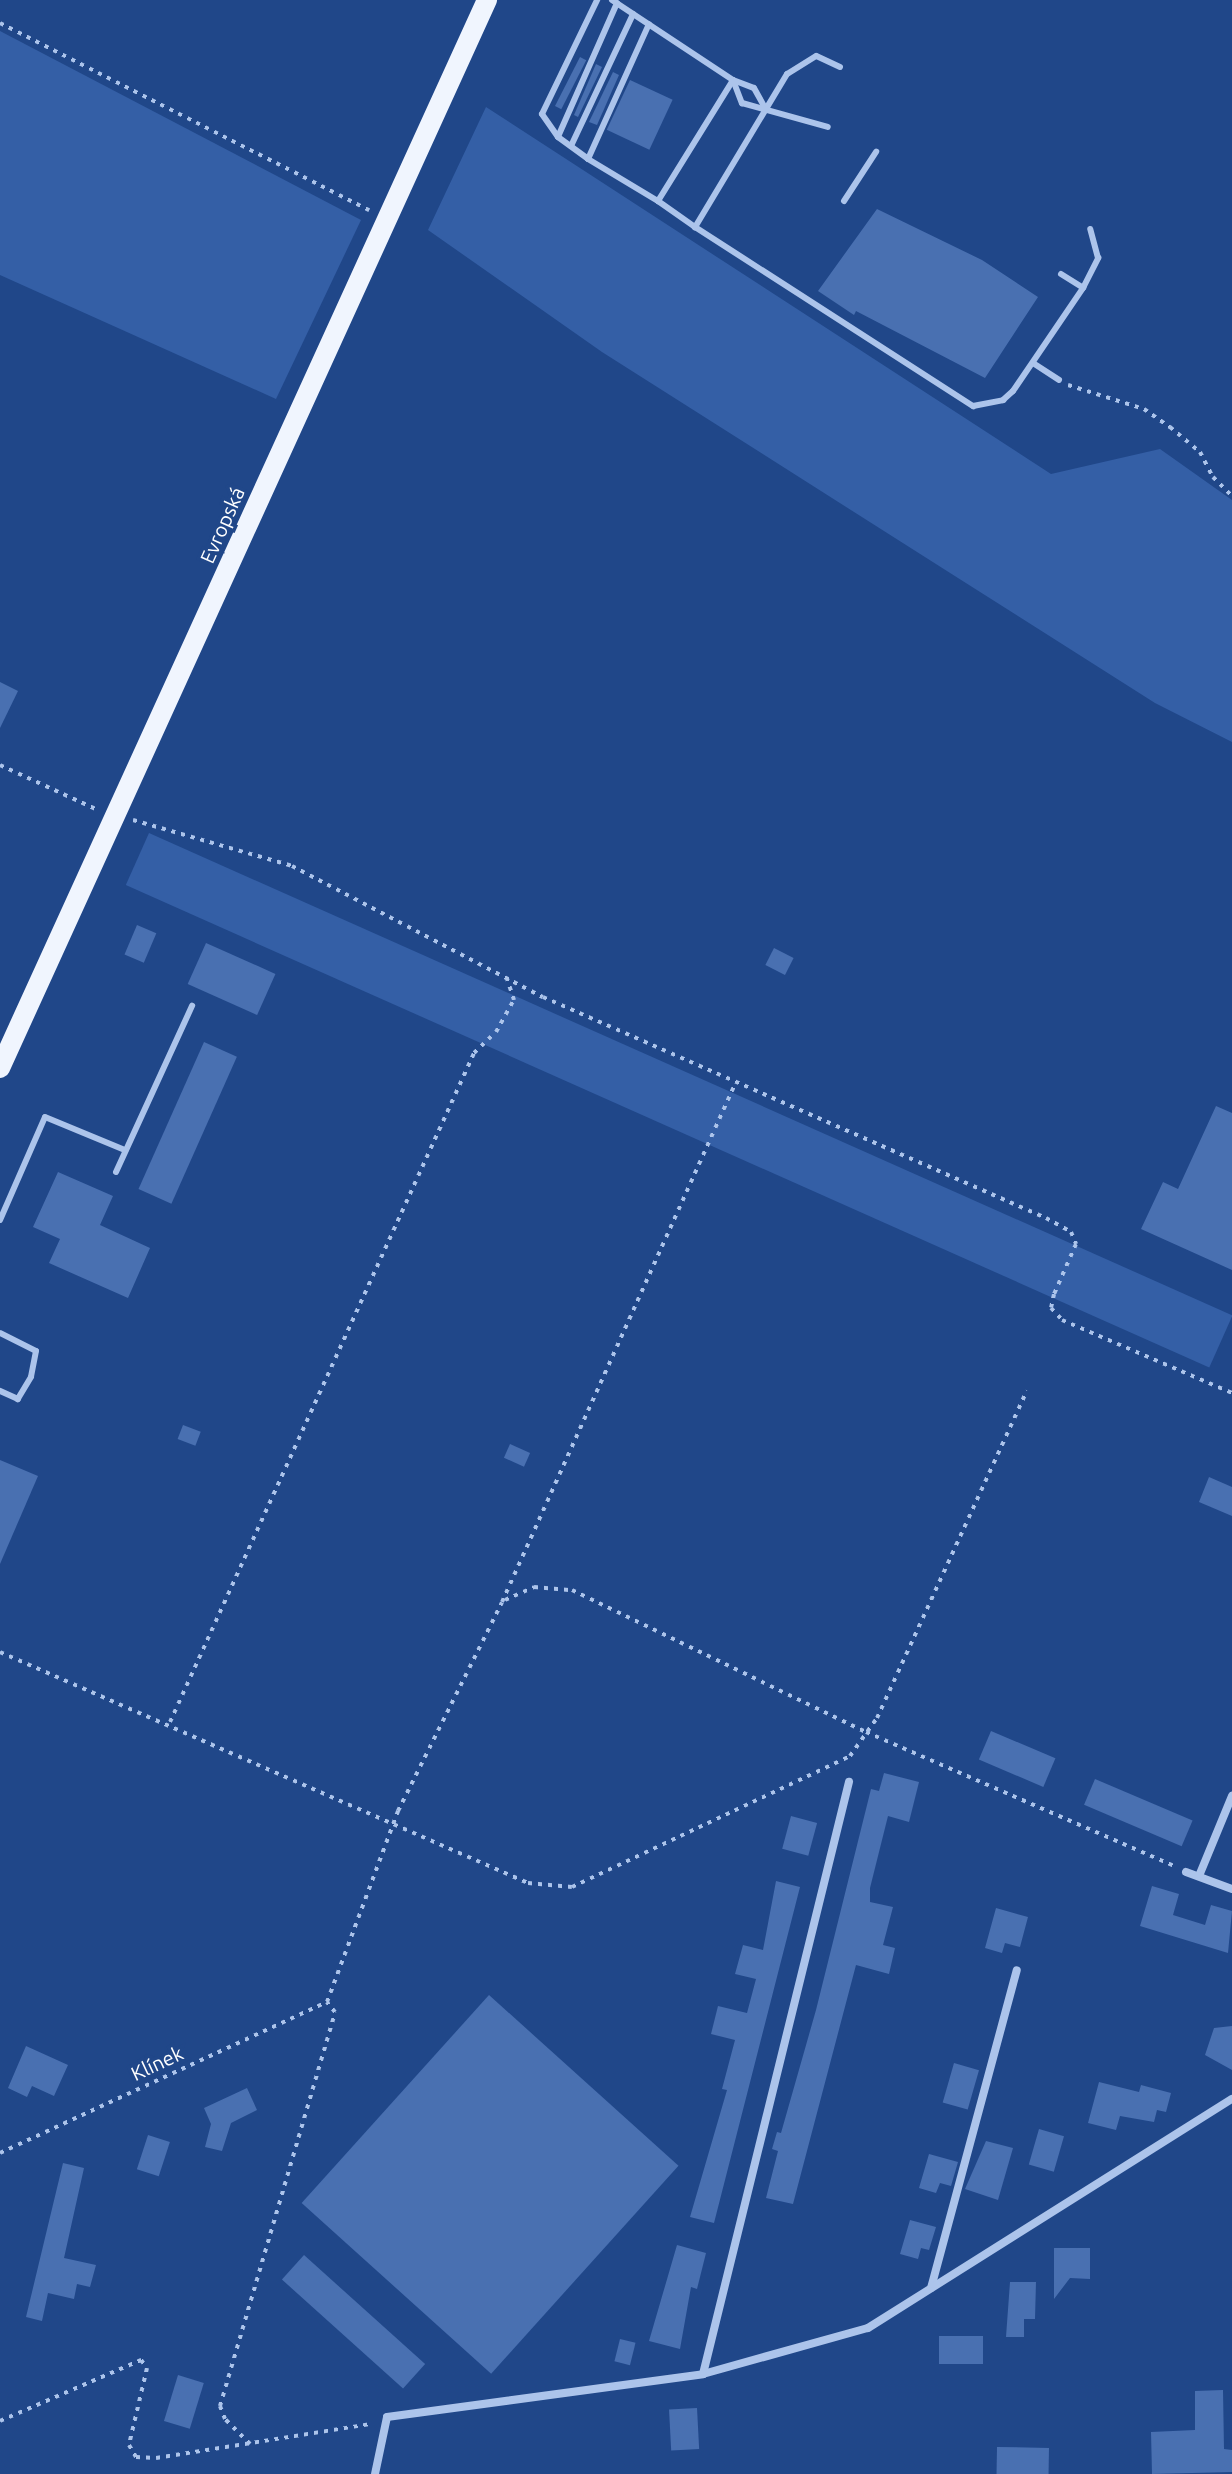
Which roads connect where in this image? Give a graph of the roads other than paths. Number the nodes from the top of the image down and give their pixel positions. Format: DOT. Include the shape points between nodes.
graph roads {
  1 [pos="487,0"];
  2 [pos="597,0"];
  3 [pos="615,2"];
  4 [pos="633,14"];
  5 [pos="649,24"];
  6 [pos="840,67"];
  7 [pos="733,80"];
  8 [pos="765,108"];
  9 [pos="828,127"];
  10 [pos="558,137"];
  11 [pos="571,146"];
  12 [pos="876,152"];
  13 [pos="588,159"];
  14 [pos="658,201"];
  15 [pos="844,201"];
  16 [pos="695,227"];
  17 [pos="1090,229"];
  18 [pos="1061,274"];
  19 [pos="1083,288"];
  20 [pos="1033,363"];
  21 [pos="1059,380"];
  22 [pos="192,1006"];
  23 [pos="0,1068"];
  24 [pos="125,1150"];
  25 [pos="116,1172"];
  26 [pos="0,1220"];
  27 [pos="0,1333"];
  28 [pos="0,1391"];
  29 [pos="849,1782"];
  30 [pos="1232,1796"];
  31 [pos="1186,1872"];
  32 [pos="1199,1876"];
  33 [pos="1232,1889"];
  34 [pos="1017,1970"];
  35 [pos="1232,2099"];
  36 [pos="931,2288"];
  37 [pos="703,2374"];
  38 [pos="375,2474"];
  1 -- 23 [label="main road, Evropská"];
  2 -- 10 [label="lane" via="542,114"];
  3 -- 4 [label="lane"];
  3 -- 10 [label="lane"];
  4 -- 5 [label="lane"];
  4 -- 11 [label="lane"];
  5 -- 7 [label="lane"];
  5 -- 13 [label="lane"];
  6 -- 8 [label="lane" via="816,56 797,63"];
  7 -- 8 [label="lane" via="754,88"];
  7 -- 8 [label="lane" via="742,103"];
  7 -- 14 [label="lane"];
  8 -- 9 [label="lane"];
  8 -- 16 [label="lane"];
  10 -- 11 [label="lane"];
  11 -- 13 [label="lane"];
  12 -- 15 [label="lane"];
  13 -- 14 [label="lane"];
  14 -- 16 [label="lane"];
  16 -- 20 [label="lane" via="959,401 973,406 1003,400"];
  17 -- 19 [label="lane" via="1098,258"];
  18 -- 19 [label="lane"];
  19 -- 20 [label="lane"];
  20 -- 21 [label="lane"];
  22 -- 24 [label="lane"];
  24 -- 25 [label="lane"];
  24 -- 26 [label="lane" via="45,1117"];
  27 -- 28 [label="lane" via="36,1351 31,1377 18,1399"];
  29 -- 37 [label="street"];
  30 -- 32 [label="street"];
  31 -- 32 [label="street"];
  32 -- 33 [label="street"];
  34 -- 36 [label="street"];
  35 -- 36 [label="street"];
  36 -- 37 [label="street" via="868,2328"];
  37 -- 38 [label="street" via="387,2417"];
}
